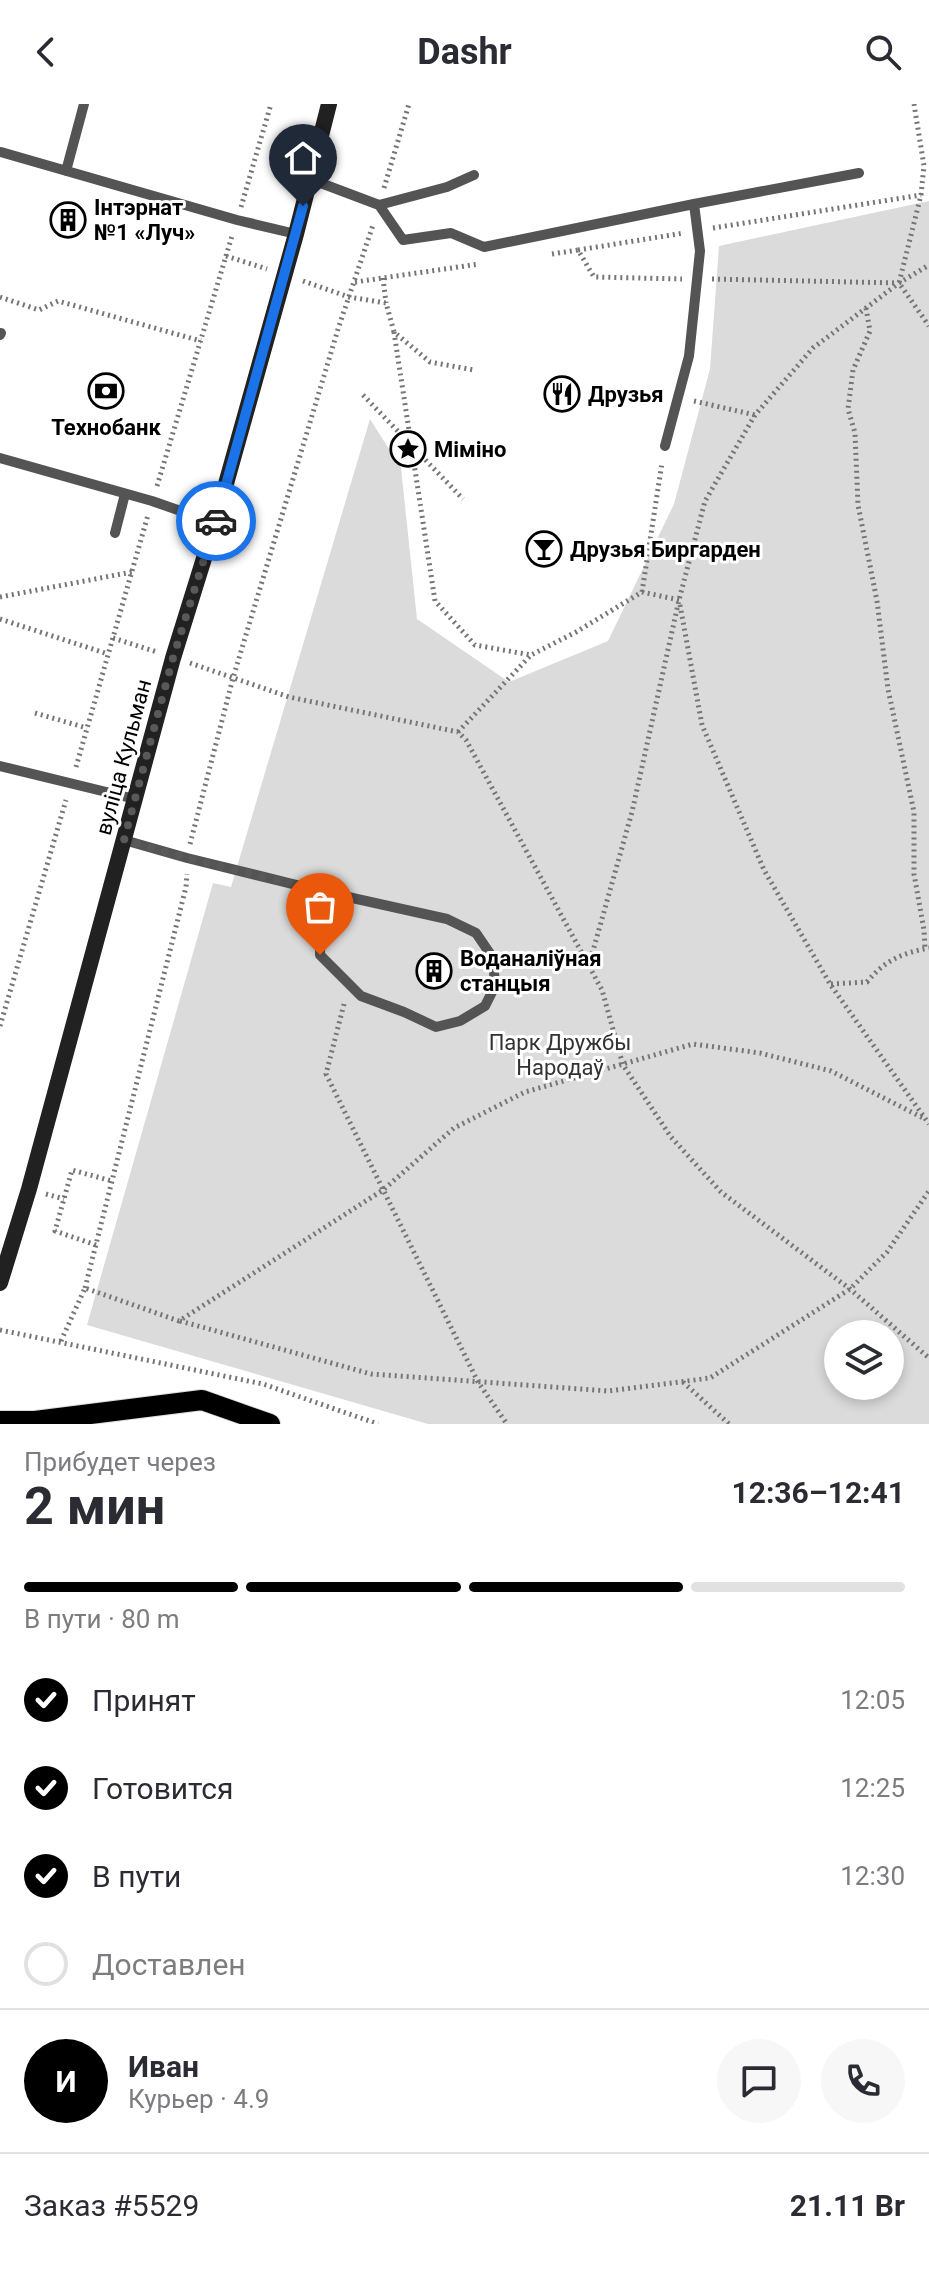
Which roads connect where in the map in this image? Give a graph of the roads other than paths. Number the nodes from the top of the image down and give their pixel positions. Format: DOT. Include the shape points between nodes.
graph roads {
  1 [pos="84,104"];
  2 [pos="329,104"];
  3 [pos="1,152"];
  4 [pos="66,171"];
  5 [pos="859,173"];
  6 [pos="474,175"];
  7 [pos="310,179"];
  8 [pos="694,204"];
  9 [pos="379,205"];
  10 [pos="296,234"];
  11 [pos="665,446"];
  12 [pos="0,458"];
  13 [pos="125,494"];
  14 [pos="215,523"];
  15 [pos="115,533"];
  16 [pos="0,766"];
  17 [pos="135,799"];
  18 [pos="124,840"];
  19 [pos="321,891"];
  20 [pos="0,1283"];
  21 [pos="0,1421"];
  22 [pos="270,1424"];
  1 -- 4 [label="lane"];
  2 -- 7 [label="main road, вуліца Кульман"];
  3 -- 4 [label="lane"];
  4 -- 10 [label="lane"];
  5 -- 8 [label="lane"];
  6 -- 9 [label="lane"];
  7 -- 9 [label="lane"];
  7 -- 10 [label="main road, вуліца Кульман"];
  8 -- 9 [label="lane" via="484,247 451,233 403,240"];
  8 -- 11 [label="lane" via="700,251 689,356"];
  10 -- 14 [label="main road, вуліца Кульман"];
  12 -- 13 [label="lane"];
  13 -- 14 [label="lane"];
  13 -- 15 [label="lane"];
  14 -- 17 [label="main road, вуліца Кульман"];
  16 -- 17 [label="lane"];
  17 -- 18 [label="main road, вуліца Кульман"];
  18 -- 19 [label="lane"];
  18 -- 20 [label="main road, вуліца Кульман"];
  19 -- 19 [label="lane" via="447,919 476,933 493,958 495,986 485,1006 436,1027 361,996 320,955"];
  21 -- 22 [label="main road" via="202,1400"];
}
